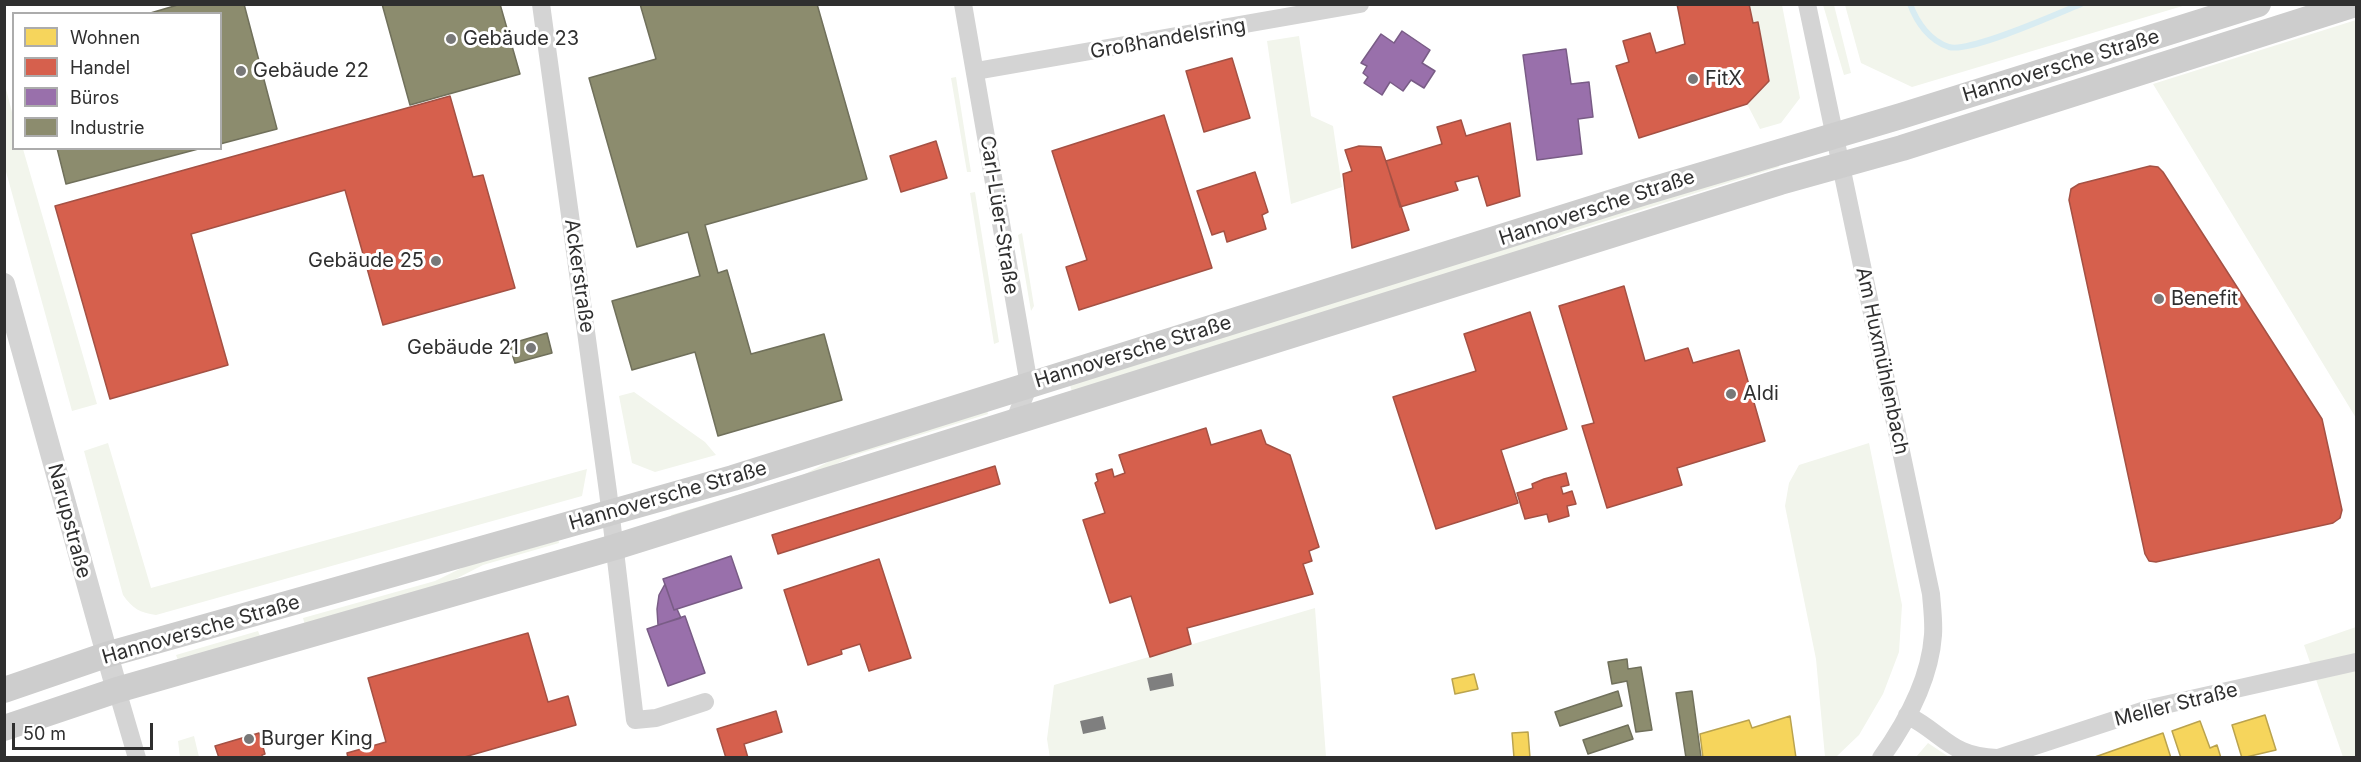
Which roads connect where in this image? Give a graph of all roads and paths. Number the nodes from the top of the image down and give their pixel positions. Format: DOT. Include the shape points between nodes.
graph roads {
  1 [pos="541,4"];
  2 [pos="963,4"];
  3 [pos="1360,4"];
  4 [pos="1807,4"];
  5 [pos="2258,4"];
  6 [pos="2355,4"];
  7 [pos="976,71"];
  8 [pos="1834,134"];
  9 [pos="1841,165"];
  10 [pos="4,284"];
  11 [pos="1029,385"];
  12 [pos="1014,422"];
  13 [pos="611,514"];
  14 [pos="615,548"];
  15 [pos="106,655"];
  16 [pos="2356,662"];
  17 [pos="4,690"];
  18 [pos="117,690"];
  19 [pos="705,702"];
  20 [pos="1907,715"];
  21 [pos="4,728"];
  22 [pos="1977,757"];
  23 [pos="137,758"];
  24 [pos="1881,758"];
  25 [pos="1997,758"];
  1 -- 13 [label="street, Ackerstraße"];
  2 -- 7 [label="street, Carl-Lüer-Straße"];
  3 -- 7 [label="street, Großhandelsring"];
  4 -- 8 [label="street, Am Huxmühlenbach"];
  5 -- 8 [label="main road, Hannoversche Straße"];
  6 -- 9 [label="main road, Hannoversche Straße"];
  7 -- 11 [label="street, Carl-Lüer-Straße"];
  8 -- 9 [label="street, Am Huxmühlenbach"];
  8 -- 11 [label="main road, Hannoversche Straße"];
  9 -- 12 [label="main road, Hannoversche Straße"];
  9 -- 20 [label="street, Am Huxmühlenbach" via="1931,594 1933,636 1925,673"];
  10 -- 15 [label="street, Narupstraße"];
  11 -- 12 [label="street"];
  11 -- 13 [label="main road, Hannoversche Straße"];
  12 -- 14 [label="main road, Hannoversche Straße"];
  13 -- 14 [label="street, Ackerstraße"];
  13 -- 15 [label="main road, Hannoversche Straße"];
  14 -- 18 [label="main road, Hannoversche Straße"];
  14 -- 19 [label="street, Hannoversche Straße" via="635,720 656,718"];
  15 -- 17 [label="main road, Hannoversche Straße"];
  15 -- 18 [label="street, Narupstraße"];
  16 -- 25 [label="street, Meller Straße" via="2151,708"];
  18 -- 21 [label="main road, Hannoversche Straße"];
  18 -- 23 [label="street, Narupstraße"];
  20 -- 22 [label="street" via="1948,744"];
  20 -- 24 [label="street, Am Huxmühlenbach"];
  22 -- 25 [label="street, Meller Straße"];
}
